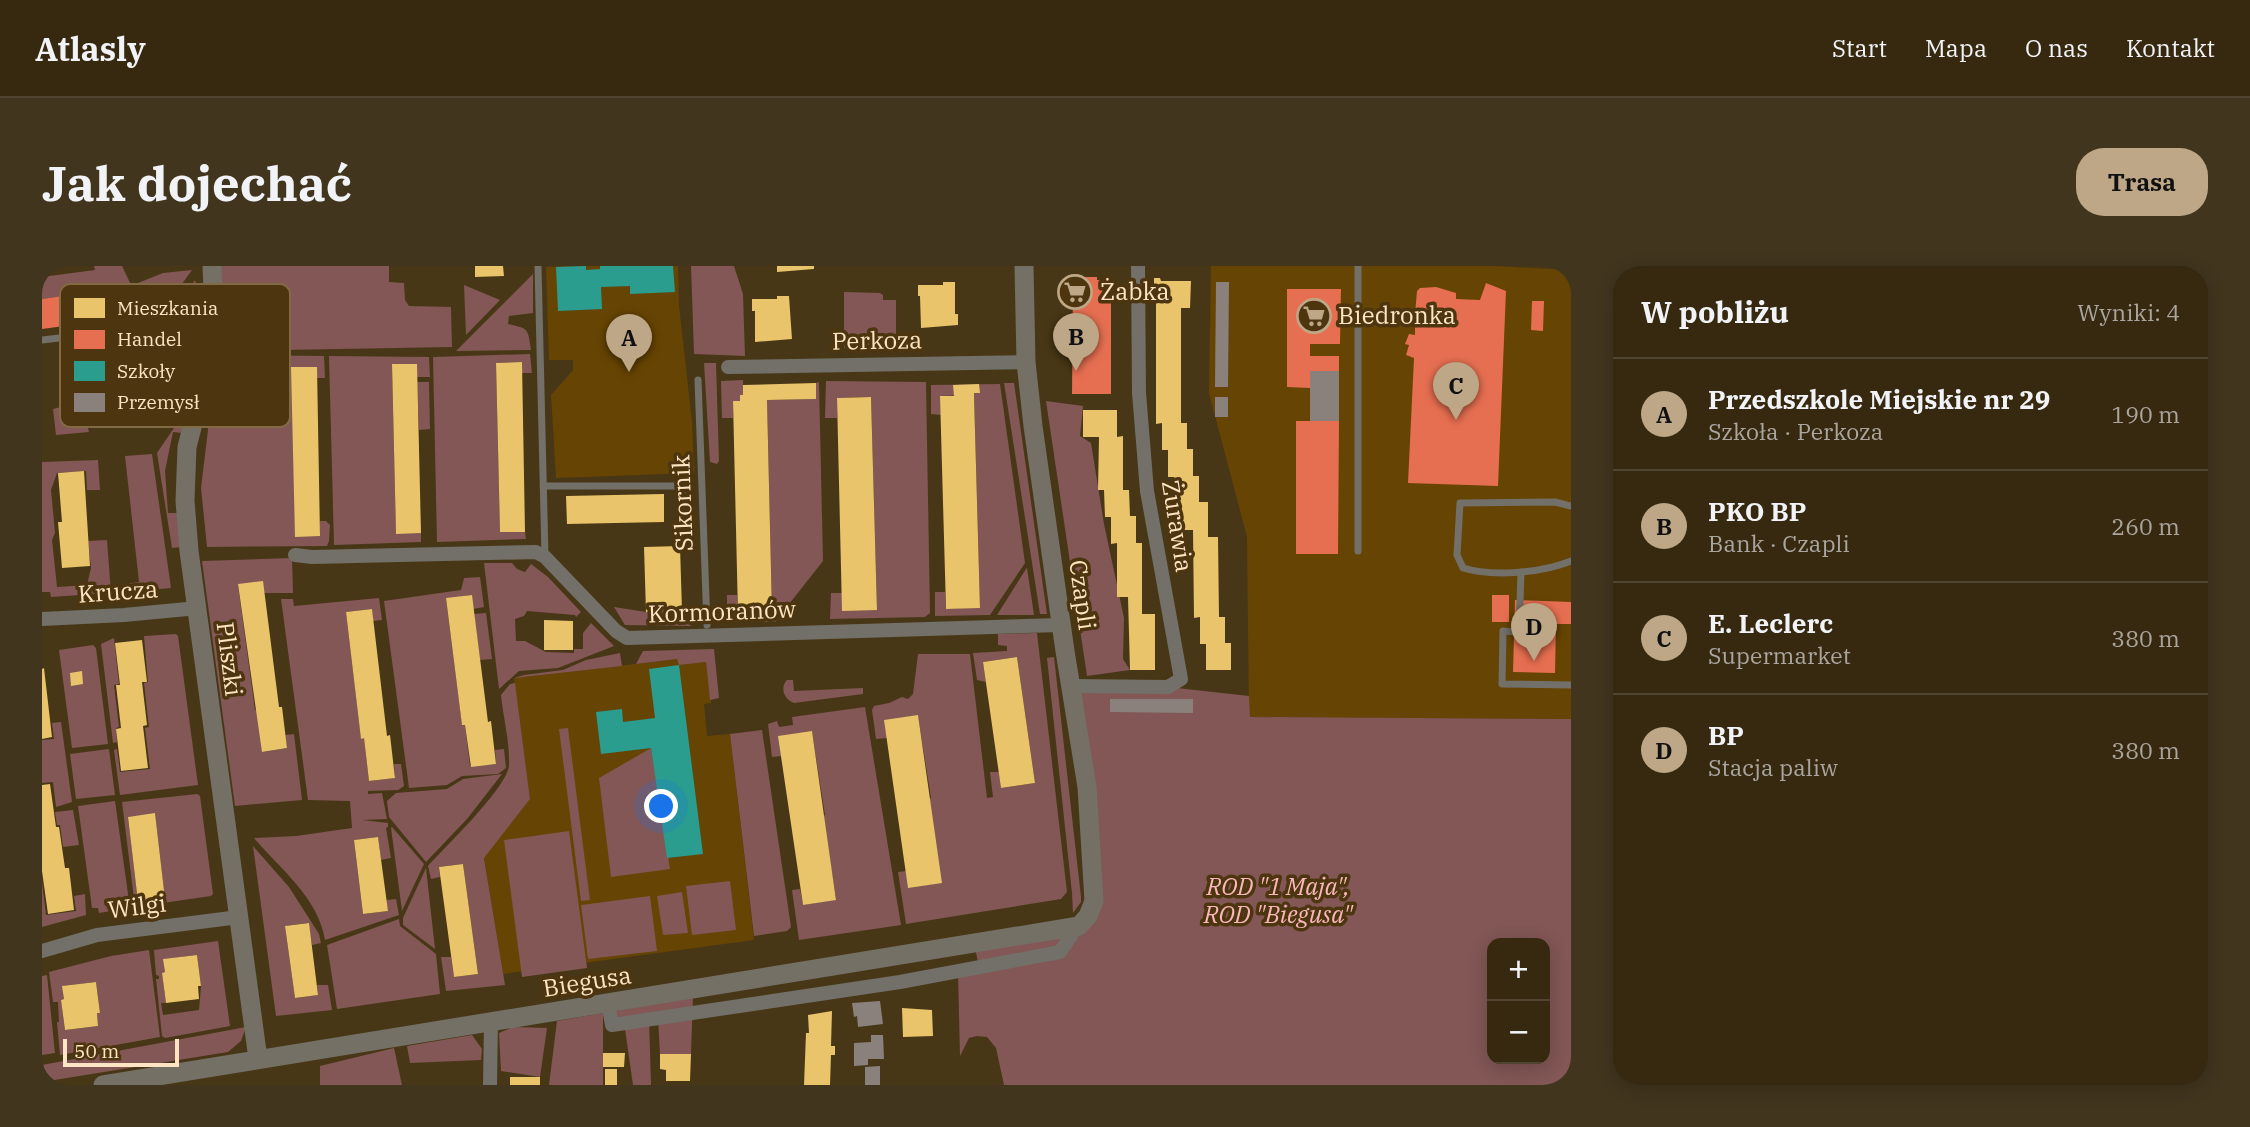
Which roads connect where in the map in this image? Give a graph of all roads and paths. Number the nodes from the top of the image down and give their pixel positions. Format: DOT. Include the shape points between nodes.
graph roads {
  1 [pos="212,266"];
  2 [pos="538,266"];
  3 [pos="1024,266"];
  4 [pos="1138,266"];
  5 [pos="1357,266"];
  6 [pos="213,284"];
  7 [pos="60,338"];
  8 [pos="42,340"];
  9 [pos="1026,362"];
  10 [pos="728,367"];
  11 [pos="698,380"];
  12 [pos="192,427"];
  13 [pos="543,486"];
  14 [pos="1571,499"];
  15 [pos="1555,502"];
  16 [pos="1571,506"];
  17 [pos="682,526"];
  18 [pos="1358,551"];
  19 [pos="295,555"];
  20 [pos="545,557"];
  21 [pos="1571,561"];
  22 [pos="1521,572"];
  23 [pos="198,608"];
  24 [pos="42,619"];
  25 [pos="707,625"];
  26 [pos="1061,625"];
  27 [pos="1571,685"];
  28 [pos="1071,686"];
  29 [pos="239,917"];
  30 [pos="1075,926"];
  31 [pos="42,951"];
  32 [pos="491,1022"];
  33 [pos="258,1059"];
  34 [pos="103,1085"];
  35 [pos="490,1085"];
  1 -- 6 [label="street, Pliszki"];
  2 -- 13 [label="lane"];
  3 -- 9 [label="street, Czapli"];
  4 -- 28 [label="street, Żurawia" via="1139,393 1147,491 1181,679 1168,687"];
  5 -- 18 [label="lane"];
  7 -- 8 [label="lane"];
  9 -- 10 [label="street, Perkoza"];
  9 -- 26 [label="street, Czapli"];
  11 -- 25 [label="lane, Sikornik"];
  12 -- 23 [label="street, Pliszki" via="186,501"];
  13 -- 17 [label="lane" via="682,486"];
  13 -- 20 [label="lane"];
  14 -- 15 [label="lane"];
  15 -- 16 [label="lane"];
  15 -- 22 [label="lane" via="1460,503 1457,555 1463,568"];
  19 -- 20 [label="street" via="536,552"];
  20 -- 26 [label="street, Kormoranów" via="627,639"];
  21 -- 22 [label="lane"];
  22 -- 27 [label="lane" via="1519,632 1503,631 1502,684"];
  23 -- 24 [label="street, Krucza"];
  23 -- 29 [label="street, Pliszki"];
  26 -- 28 [label="street, Czapli"];
  28 -- 30 [label="street, Czapli" via="1087,787 1094,901 1088,916"];
  29 -- 31 [label="street, Wilgi" via="97,935"];
  29 -- 33 [label="street, Pliszki"];
  30 -- 32 [label="street, Biegusa"];
  32 -- 33 [label="street, Biegusa"];
  32 -- 35 [label="street"];
  33 -- 34 [label="street, Biegusa"];
}
